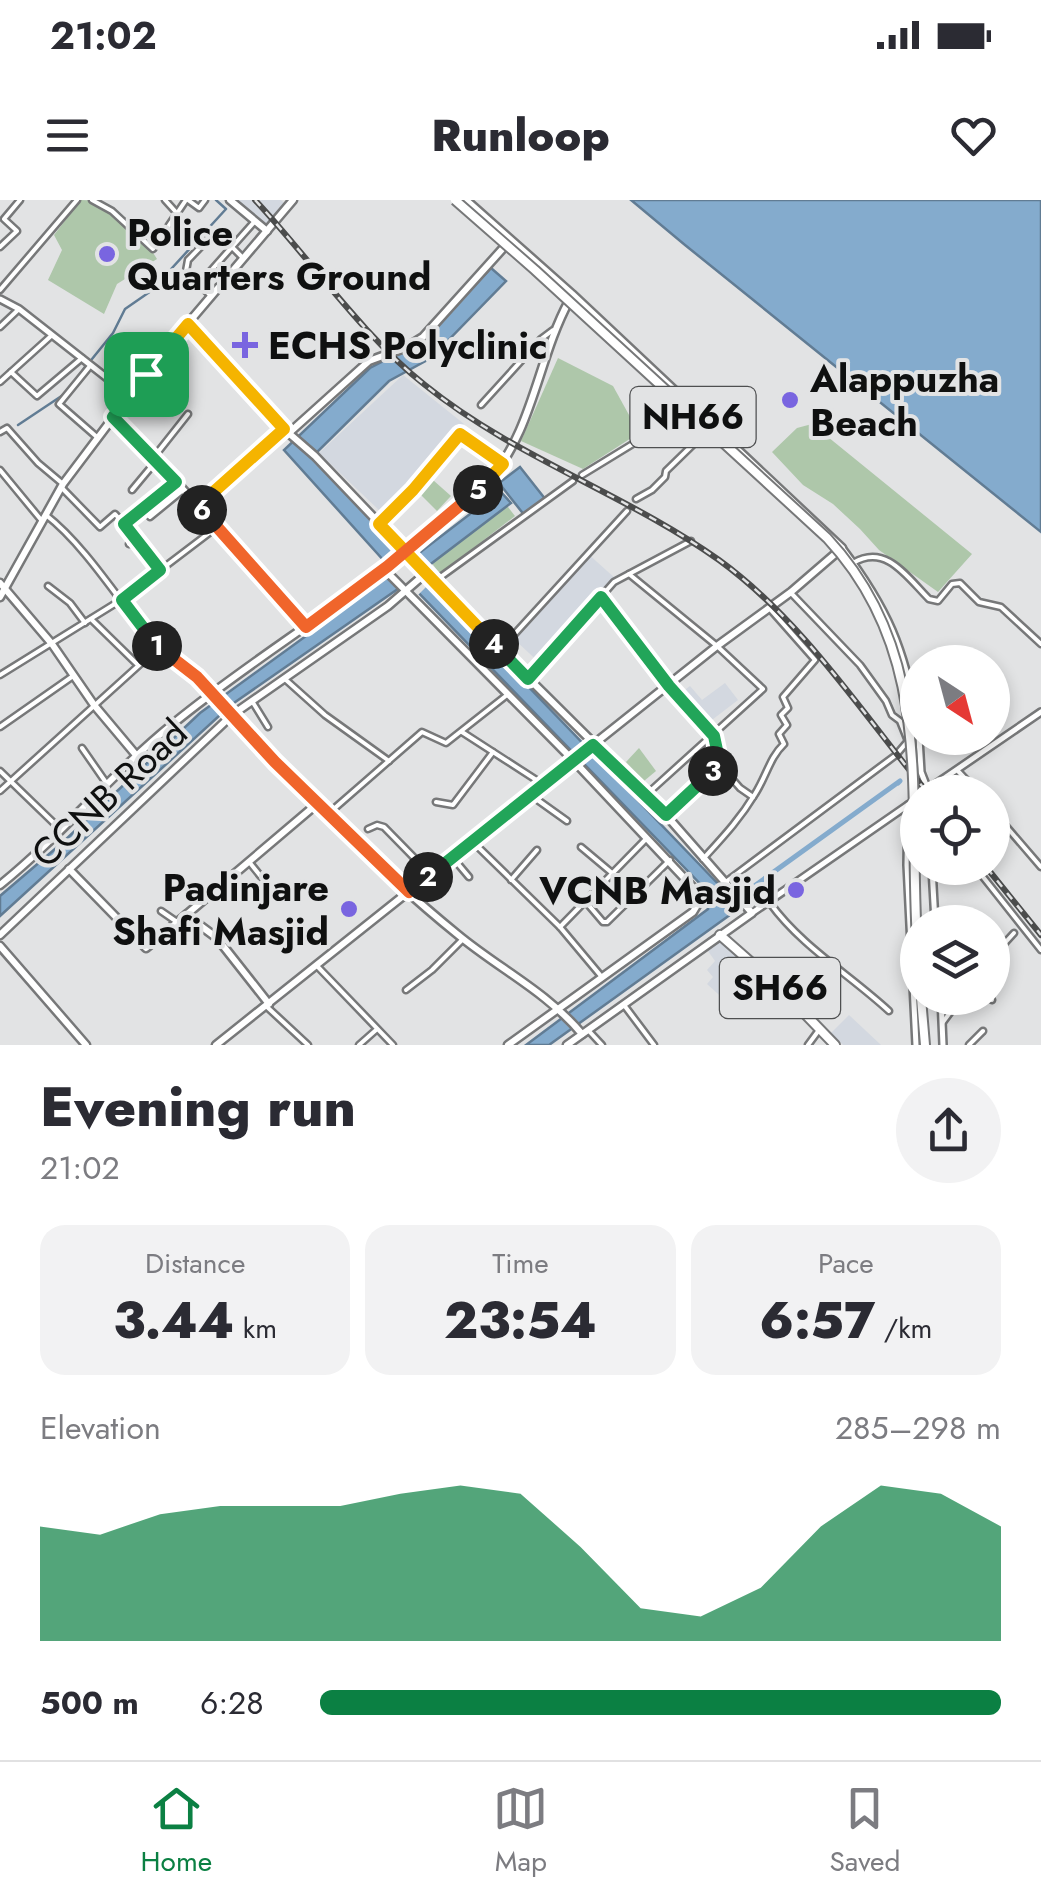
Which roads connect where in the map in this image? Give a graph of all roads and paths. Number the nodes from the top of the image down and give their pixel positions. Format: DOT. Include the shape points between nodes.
graph roads {
  1 [pos="20,200"];
  2 [pos="77,200"];
  3 [pos="92,200"];
  4 [pos="165,200"];
  5 [pos="187,200"];
  6 [pos="205,200"];
  7 [pos="230,200"];
  8 [pos="293,200"];
  9 [pos="454,200"];
  10 [pos="466,200"];
  11 [pos="176,212"];
  12 [pos="255,221"];
  13 [pos="267,231"];
  14 [pos="511,240"];
  15 [pos="234,245"];
  16 [pos="0,247"];
  17 [pos="243,258"];
  18 [pos="200,283"];
  19 [pos="0,290"];
  20 [pos="572,294"];
  21 [pos="211,296"];
  22 [pos="0,299"];
  23 [pos="19,310"];
  24 [pos="188,324"];
  25 [pos="0,327"];
  26 [pos="553,330"];
  27 [pos="51,336"];
  28 [pos="118,350"];
  29 [pos="82,358"];
  30 [pos="90,366"];
  31 [pos="11,372"];
  32 [pos="146,374"];
  33 [pos="0,382"];
  34 [pos="130,396"];
  35 [pos="481,406"];
  36 [pos="692,408"];
  37 [pos="188,414"];
  38 [pos="113,417"];
  39 [pos="712,426"];
  40 [pos="0,432"];
  41 [pos="289,433"];
  42 [pos="98,438"];
  43 [pos="155,458"];
  44 [pos="503,464"];
  45 [pos="0,470"];
  46 [pos="582,474"];
  47 [pos="573,480"];
  48 [pos="176,482"];
  49 [pos="62,485"];
  50 [pos="132,490"];
  51 [pos="183,490"];
  52 [pos="636,500"];
  53 [pos="198,506"];
  54 [pos="627,511"];
  55 [pos="150,516"];
  56 [pos="44,518"];
  57 [pos="124,524"];
  58 [pos="379,524"];
  59 [pos="217,527"];
  60 [pos="136,540"];
  61 [pos="691,541"];
  62 [pos="129,544"];
  63 [pos="842,548"];
  64 [pos="407,555"];
  65 [pos="853,563"];
  66 [pos="160,570"];
  67 [pos="387,570"];
  68 [pos="424,573"];
  69 [pos="629,574"];
  70 [pos="435,581"];
  71 [pos="3,586"];
  72 [pos="48,586"];
  73 [pos="406,588"];
  74 [pos="790,592"];
  75 [pos="0,597"];
  76 [pos="601,597"];
  77 [pos="122,600"];
  78 [pos="769,608"];
  79 [pos="91,619"];
  80 [pos="85,623"];
  81 [pos="306,627"];
  82 [pos="52,644"];
  83 [pos="1041,644"];
  84 [pos="718,646"];
  85 [pos="900,646"];
  86 [pos="158,648"];
  87 [pos="500,650"];
  88 [pos="138,664"];
  89 [pos="0,675"];
  90 [pos="73,676"];
  91 [pos="283,677"];
  92 [pos="528,679"];
  93 [pos="669,686"];
  94 [pos="507,694"];
  95 [pos="214,695"];
  96 [pos="252,701"];
  97 [pos="94,705"];
  98 [pos="1041,712"];
  99 [pos="230,713"];
  100 [pos="268,726"];
  101 [pos="0,728"];
  102 [pos="462,732"];
  103 [pos="714,736"];
  104 [pos="592,746"];
  105 [pos="82,748"];
  106 [pos="493,752"];
  107 [pos="136,755"];
  108 [pos="574,760"];
  109 [pos="389,761"];
  110 [pos="719,763"];
  111 [pos="956,770"];
  112 [pos="0,771"];
  113 [pos="918,775"];
  114 [pos="949,775"];
  115 [pos="961,775"];
  116 [pos="10,781"];
  117 [pos="107,784"];
  118 [pos="545,785"];
  119 [pos="0,791"];
  120 [pos="532,796"];
  121 [pos="646,796"];
  122 [pos="754,797"];
  123 [pos="318,802"];
  124 [pos="436,802"];
  125 [pos="900,811"];
  126 [pos="328,814"];
  127 [pos="666,815"];
  128 [pos="568,822"];
  129 [pos="368,829"];
  130 [pos="1010,831"];
  131 [pos="62,832"];
  132 [pos="646,839"];
  133 [pos="473,842"];
  134 [pos="582,847"];
  135 [pos="537,850"];
  136 [pos="453,858"];
  137 [pos="703,859"];
  138 [pos="670,860"];
  139 [pos="248,861"];
  140 [pos="1041,867"];
  141 [pos="69,869"];
  142 [pos="612,874"];
  143 [pos="430,875"];
  144 [pos="470,876"];
  145 [pos="512,880"];
  146 [pos="0,885"];
  147 [pos="730,885"];
  148 [pos="908,885"];
  149 [pos="989,885"];
  150 [pos="409,892"];
  151 [pos="275,894"];
  152 [pos="586,902"];
  153 [pos="770,902"];
  154 [pos="161,910"];
  155 [pos="752,914"];
  156 [pos="186,915"];
  157 [pos="177,922"];
  158 [pos="560,927"];
  159 [pos="1014,933"];
  160 [pos="0,935"];
  161 [pos="720,936"];
  162 [pos="1010,937"];
  163 [pos="463,939"];
  164 [pos="0,946"];
  165 [pos="1041,950"];
  166 [pos="316,964"];
  167 [pos="602,977"];
  168 [pos="406,990"];
  169 [pos="623,1004"];
  170 [pos="268,1005"];
  171 [pos="562,1010"];
  172 [pos="890,1011"];
  173 [pos="922,1015"];
  174 [pos="942,1015"];
  175 [pos="949,1015"];
  176 [pos="942,1024"];
  177 [pos="376,1030"];
  178 [pos="819,1030"];
  179 [pos="982,1031"];
  180 [pos="583,1032"];
  181 [pos="366,1039"];
  182 [pos="86,1045"];
  183 [pos="216,1045"];
  184 [pos="308,1045"];
  185 [pos="358,1045"];
  186 [pos="370,1045"];
  187 [pos="393,1045"];
  188 [pos="508,1045"];
  189 [pos="567,1045"];
  190 [pos="602,1045"];
  191 [pos="654,1045"];
  192 [pos="808,1045"];
  193 [pos="835,1045"];
  194 [pos="916,1045"];
  195 [pos="925,1045"];
  196 [pos="942,1045"];
  197 [pos="969,1045"];
  1 -- 16 [label="street" via="4,218 17,232"];
  2 -- 19 [label="street"];
  3 -- 11 [label="street" via="154,249"];
  4 -- 11 [label="street"];
  5 -- 6 [label="street" via="199,208"];
  5 -- 11 [label="street"];
  7 -- 12 [label="main road"];
  8 -- 13 [label="main road"];
  9 -- 113 [label="main road, NH66, bridge" via="827,538 865,586 898,659"];
  10 -- 14 [label="main road"];
  12 -- 13 [label="main road"];
  12 -- 15 [label="street"];
  13 -- 17 [label="main road"];
  14 -- 20 [label="main road"];
  14 -- 41 [label="main road" via="423,337 369,360"];
  15 -- 17 [label="street"];
  15 -- 18 [label="street"];
  15 -- 18 [label="street" via="216,231 188,260 186,271"];
  17 -- 21 [label="main road"];
  18 -- 21 [label="street"];
  20 -- 26 [label="main road"];
  20 -- 36 [label="main road"];
  21 -- 24 [label="main road"];
  22 -- 23 [label="street"];
  23 -- 25 [label="street"];
  23 -- 27 [label="street"];
  24 -- 32 [label="main road"];
  24 -- 41 [label="main road"];
  26 -- 35 [label="street"];
  26 -- 44 [label="main road"];
  27 -- 29 [label="street"];
  27 -- 31 [label="street"];
  28 -- 32 [label="street"];
  29 -- 30 [label="street"];
  29 -- 31 [label="street" via="37,396"];
  30 -- 34 [label="street"];
  30 -- 42 [label="street" via="60,404"];
  31 -- 33 [label="street"];
  32 -- 34 [label="main road"];
  34 -- 38 [label="main road"];
  36 -- 39 [label="main road"];
  36 -- 46 [label="street"];
  37 -- 43 [label="street"];
  38 -- 42 [label="main road"];
  38 -- 43 [label="main road"];
  39 -- 52 [label="street"];
  39 -- 63 [label="main road"];
  40 -- 49 [label="street" via="6,428"];
  41 -- 53 [label="main road"];
  41 -- 58 [label="main road"];
  42 -- 49 [label="main road"];
  43 -- 48 [label="main road"];
  43 -- 50 [label="street"];
  44 -- 58 [label="main road" via="460,434"];
  44 -- 64 [label="main road"];
  45 -- 56 [label="street"];
  47 -- 70 [label="street"];
  48 -- 51 [label="main road"];
  48 -- 57 [label="street"];
  49 -- 56 [label="main road"];
  49 -- 57 [label="street" via="100,526 115,514"];
  51 -- 53 [label="main road"];
  51 -- 55 [label="street"];
  53 -- 59 [label="main road"];
  54 -- 87 [label="street"];
  56 -- 71 [label="main road"];
  56 -- 77 [label="street" via="78,545"];
  57 -- 60 [label="street"];
  58 -- 64 [label="main road"];
  59 -- 66 [label="street"];
  59 -- 81 [label="main road"];
  60 -- 62 [label="street"];
  60 -- 66 [label="street"];
  61 -- 69 [label="street"];
  63 -- 65 [label="street"];
  63 -- 74 [label="main road"];
  64 -- 67 [label="main road"];
  64 -- 68 [label="main road"];
  65 -- 83 [label="street" via="866,555 887,559 938,601 960,583 980,602 1001,607"];
  65 -- 85 [label="street"];
  66 -- 77 [label="street"];
  67 -- 73 [label="main road"];
  67 -- 81 [label="main road"];
  68 -- 70 [label="main road"];
  68 -- 73 [label="main road, CCNB Road"];
  69 -- 76 [label="street"];
  69 -- 84 [label="street"];
  70 -- 87 [label="main road"];
  71 -- 75 [label="main road"];
  71 -- 82 [label="main road"];
  72 -- 80 [label="street"];
  73 -- 91 [label="main road, CCNB Road"];
  73 -- 94 [label="main road"];
  74 -- 78 [label="main road"];
  74 -- 147 [label="street" via="860,664 908,742"];
  76 -- 92 [label="street"];
  76 -- 93 [label="street"];
  77 -- 79 [label="street"];
  77 -- 86 [label="street"];
  78 -- 84 [label="main road"];
  78 -- 122 [label="street" via="814,660 783,696 787,725 778,734 784,744"];
  79 -- 80 [label="street"];
  79 -- 88 [label="street"];
  80 -- 82 [label="street"];
  81 -- 95 [label="main road"];
  82 -- 89 [label="street"];
  82 -- 90 [label="main road"];
  84 -- 93 [label="main road"];
  84 -- 103 [label="street" via="762,689"];
  86 -- 88 [label="street"];
  86 -- 95 [label="street"];
  87 -- 92 [label="main road"];
  88 -- 97 [label="street"];
  90 -- 97 [label="main road"];
  90 -- 101 [label="street"];
  91 -- 96 [label="main road, CCNB Road"];
  91 -- 109 [label="street"];
  92 -- 104 [label="main road"];
  93 -- 103 [label="street"];
  93 -- 104 [label="main road"];
  94 -- 102 [label="street"];
  94 -- 108 [label="main road"];
  95 -- 99 [label="main road"];
  95 -- 107 [label="main road"];
  96 -- 99 [label="main road, CCNB Road"];
  96 -- 100 [label="street"];
  97 -- 107 [label="main road"];
  97 -- 116 [label="street"];
  98 -- 111 [label="street"];
  99 -- 123 [label="main road"];
  99 -- 141 [label="main road, CCNB Road"];
  102 -- 106 [label="street"];
  102 -- 109 [label="street" via="444,744 422,732"];
  103 -- 110 [label="street"];
  103 -- 121 [label="street"];
  104 -- 108 [label="main road"];
  104 -- 121 [label="main road"];
  105 -- 117 [label="street"];
  106 -- 118 [label="street"];
  106 -- 124 [label="street" via="453,805"];
  107 -- 117 [label="main road"];
  108 -- 118 [label="main road"];
  108 -- 132 [label="main road"];
  109 -- 126 [label="street"];
  110 -- 122 [label="street"];
  110 -- 127 [label="street"];
  111 -- 114 [label="street"];
  111 -- 115 [label="street"];
  112 -- 116 [label="street"];
  116 -- 119 [label="street"];
  116 -- 131 [label="street"];
  117 -- 131 [label="main road"];
  118 -- 120 [label="main road"];
  120 -- 128 [label="street"];
  120 -- 133 [label="main road"];
  121 -- 127 [label="main road"];
  122 -- 137 [label="street"];
  123 -- 126 [label="main road"];
  123 -- 139 [label="main road"];
  125 -- 153 [label="street"];
  126 -- 150 [label="main road"];
  127 -- 137 [label="main road"];
  129 -- 143 [label="street" via="384,827"];
  130 -- 140 [label="street"];
  131 -- 146 [label="main road"];
  132 -- 138 [label="main road"];
  132 -- 142 [label="street"];
  133 -- 136 [label="main road"];
  133 -- 145 [label="street"];
  134 -- 142 [label="street"];
  135 -- 145 [label="street"];
  136 -- 143 [label="main road"];
  136 -- 144 [label="street"];
  137 -- 147 [label="main road"];
  138 -- 152 [label="street" via="607,922"];
  138 -- 167 [label="main road" via="702,897 700,904"];
  139 -- 151 [label="street"];
  139 -- 156 [label="main road"];
  141 -- 157 [label="main road" via="146,948"];
  141 -- 160 [label="main road, CCNB Road"];
  142 -- 152 [label="street"];
  143 -- 150 [label="main road"];
  145 -- 158 [label="street"];
  147 -- 155 [label="main road"];
  148 -- 194 [label="street"];
  149 -- 165 [label="street"];
  150 -- 163 [label="main road"];
  150 -- 166 [label="main road"];
  152 -- 158 [label="street"];
  153 -- 155 [label="street"];
  153 -- 172 [label="street" via="787,927"];
  154 -- 157 [label="street"];
  155 -- 161 [label="main road"];
  156 -- 157 [label="main road"];
  156 -- 170 [label="main road" via="233,955"];
  158 -- 167 [label="street"];
  159 -- 162 [label="street"];
  161 -- 169 [label="main road"];
  161 -- 178 [label="main road, SH66"];
  163 -- 168 [label="street"];
  163 -- 171 [label="main road"];
  164 -- 182 [label="main road"];
  166 -- 170 [label="main road"];
  166 -- 177 [label="street"];
  167 -- 171 [label="main road"];
  169 -- 180 [label="main road"];
  169 -- 191 [label="street"];
  170 -- 183 [label="main road"];
  170 -- 184 [label="street"];
  171 -- 180 [label="main road"];
  171 -- 188 [label="main road"];
  173 -- 195 [label="main road"];
  174 -- 176 [label="street"];
  175 -- 176 [label="street"];
  176 -- 196 [label="street"];
  177 -- 181 [label="street"];
  177 -- 187 [label="street"];
  178 -- 192 [label="street"];
  178 -- 193 [label="main road, SH66"];
  179 -- 197 [label="street"];
  180 -- 189 [label="main road"];
  180 -- 190 [label="street"];
  181 -- 185 [label="street"];
  181 -- 186 [label="street"];
}
